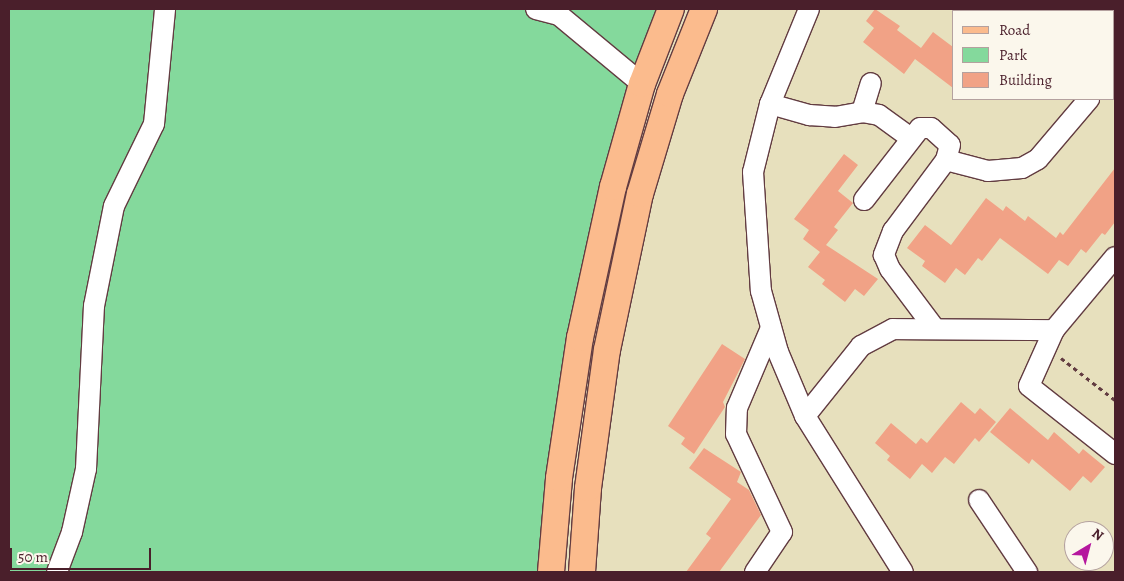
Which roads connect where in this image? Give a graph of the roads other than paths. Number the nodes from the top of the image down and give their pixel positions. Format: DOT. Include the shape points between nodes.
graph roads {
  1 [pos="165,9"];
  2 [pos="536,9"];
  3 [pos="671,9"];
  4 [pos="704,9"];
  5 [pos="809,9"];
  6 [pos="561,12"];
  7 [pos="871,83"];
  8 [pos="642,84"];
  9 [pos="1088,100"];
  10 [pos="770,104"];
  11 [pos="862,112"];
  12 [pos="911,138"];
  13 [pos="946,160"];
  14 [pos="864,200"];
  15 [pos="1115,256"];
  16 [pos="771,328"];
  17 [pos="935,329"];
  18 [pos="1050,339"];
  19 [pos="805,416"];
  20 [pos="1115,454"];
  21 [pos="979,500"];
  22 [pos="57,572"];
  23 [pos="551,572"];
  24 [pos="582,572"];
  25 [pos="755,572"];
  26 [pos="902,572"];
  27 [pos="1027,572"];
  1 -- 22 [label="street" via="154,124 114,206 94,306 86,469 72,532"];
  2 -- 6 [label="street"];
  3 -- 8 [label="main road"];
  4 -- 24 [label="main road" via="670,94 636,213 607,350 588,488"];
  5 -- 10 [label="street"];
  6 -- 8 [label="street"];
  7 -- 11 [label="street"];
  8 -- 23 [label="main road" via="613,187 580,338 559,478"];
  9 -- 13 [label="street" via="1038,159 1022,168 1006,172 988,171"];
  10 -- 11 [label="street" via="809,116 835,117"];
  10 -- 16 [label="street" via="753,172 761,291"];
  11 -- 12 [label="street" via="879,115"];
  12 -- 13 [label="street" via="920,128 931,128 950,146"];
  12 -- 14 [label="street"];
  13 -- 17 [label="street" via="893,231 884,255 890,269"];
  15 -- 18 [label="street"];
  16 -- 19 [label="street"];
  16 -- 25 [label="street" via="738,408 736,434 782,532"];
  17 -- 18 [label="street"];
  17 -- 19 [label="street" via="893,328 861,346"];
  18 -- 20 [label="street" via="1029,386"];
  19 -- 26 [label="street"];
  21 -- 27 [label="street"];
}
